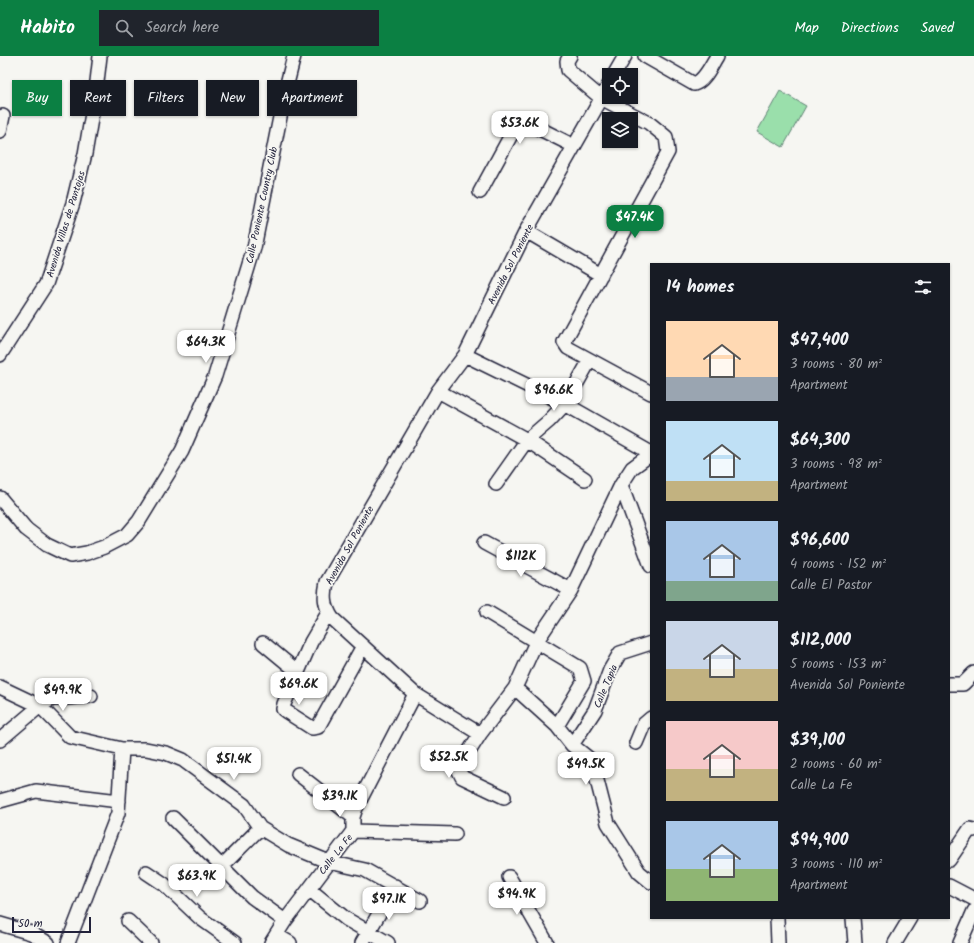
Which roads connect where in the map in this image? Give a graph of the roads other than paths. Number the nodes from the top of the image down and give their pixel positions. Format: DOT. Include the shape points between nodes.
graph roads {
  1 [pos="100,56"];
  2 [pos="294,56"];
  3 [pos="570,56"];
  4 [pos="625,56"];
  5 [pos="645,56"];
  6 [pos="717,56"];
  7 [pos="618,68"];
  8 [pos="601,98"];
  9 [pos="3,116"];
  10 [pos="0,131"];
  11 [pos="574,146"];
  12 [pos="480,192"];
  13 [pos="526,231"];
  14 [pos="601,275"];
  15 [pos="465,354"];
  16 [pos="0,355"];
  17 [pos="590,360"];
  18 [pos="438,391"];
  19 [pos="650,392"];
  20 [pos="565,404"];
  21 [pos="527,440"];
  22 [pos="650,453"];
  23 [pos="650,455"];
  24 [pos="585,479"];
  25 [pos="496,484"];
  26 [pos="621,486"];
  27 [pos="0,498"];
  28 [pos="484,543"];
  29 [pos="650,563"];
  30 [pos="571,590"];
  31 [pos="328,612"];
  32 [pos="488,612"];
  33 [pos="536,642"];
  34 [pos="263,643"];
  35 [pos="650,643"];
  36 [pos="363,646"];
  37 [pos="298,672"];
  38 [pos="974,673"];
  39 [pos="950,684"];
  40 [pos="0,687"];
  41 [pos="515,688"];
  42 [pos="415,694"];
  43 [pos="91,696"];
  44 [pos="40,706"];
  45 [pos="650,719"];
  46 [pos="557,726"];
  47 [pos="480,734"];
  48 [pos="0,740"];
  49 [pos="636,742"];
  50 [pos="572,745"];
  51 [pos="122,749"];
  52 [pos="298,774"];
  53 [pos="504,797"];
  54 [pos="0,801"];
  55 [pos="119,801"];
  56 [pos="353,817"];
  57 [pos="173,818"];
  58 [pos="260,828"];
  59 [pos="974,830"];
  60 [pos="353,832"];
  61 [pos="455,834"];
  62 [pos="950,859"];
  63 [pos="329,862"];
  64 [pos="221,867"];
  65 [pos="146,872"];
  66 [pos="509,877"];
  67 [pos="650,881"];
  68 [pos="395,886"];
  69 [pos="950,887"];
  70 [pos="309,889"];
  71 [pos="974,899"];
  72 [pos="420,901"];
  73 [pos="974,911"];
  74 [pos="777,919"];
  75 [pos="853,919"];
  76 [pos="909,919"];
  77 [pos="128,921"];
  78 [pos="285,921"];
  79 [pos="0,924"];
  80 [pos="366,937"];
  81 [pos="274,939"];
  82 [pos="48,943"];
  83 [pos="68,943"];
  84 [pos="151,943"];
  85 [pos="235,943"];
  86 [pos="290,943"];
  87 [pos="388,943"];
  88 [pos="547,943"];
  89 [pos="778,943"];
  90 [pos="855,943"];
  91 [pos="895,943"];
  92 [pos="960,943"];
  1 -- 16 [label="street, Avenida Villas de Pantojas" via="85,154 68,218 46,284"];
  2 -- 27 [label="street, Calle Poniente Country Club" via="254,248 215,376 182,452 139,521 127,535 104,547 70,556 47,545 26,529"];
  3 -- 8 [label="street" via="567,61 568,70"];
  4 -- 7 [label="street"];
  5 -- 6 [label="street" via="694,84 703,78"];
  8 -- 11 [label="street, Avenida Sol Poniente"];
  8 -- 14 [label="street" via="649,123 666,137 668,152"];
  9 -- 10 [label="street"];
  11 -- 12 [label="street" via="526,122 517,124"];
  11 -- 13 [label="street, Avenida Sol Poniente"];
  13 -- 14 [label="street"];
  13 -- 15 [label="street, Avenida Sol Poniente"];
  14 -- 17 [label="street" via="564,342 568,348"];
  15 -- 18 [label="street, Avenida Sol Poniente"];
  15 -- 20 [label="street"];
  17 -- 19 [label="street"];
  17 -- 20 [label="street"];
  18 -- 21 [label="street"];
  18 -- 31 [label="street, Avenida Sol Poniente" via="327,582 324,596"];
  20 -- 21 [label="street"];
  20 -- 22 [label="street"];
  21 -- 24 [label="street"];
  21 -- 25 [label="street"];
  23 -- 26 [label="street" via="632,468"];
  26 -- 29 [label="street"];
  26 -- 30 [label="street"];
  28 -- 30 [label="street"];
  30 -- 33 [label="street"];
  31 -- 36 [label="street"];
  31 -- 37 [label="street"];
  32 -- 33 [label="street"];
  33 -- 41 [label="street"];
  33 -- 46 [label="street" via="580,668 584,681"];
  34 -- 37 [label="street"];
  35 -- 50 [label="street, Calle Tapia" via="620,653 610,670 595,710"];
  36 -- 37 [label="street" via="318,727 312,728 283,709"];
  36 -- 42 [label="street"];
  38 -- 39 [label="street" via="963,684"];
  40 -- 44 [label="street"];
  41 -- 46 [label="street"];
  41 -- 47 [label="street"];
  42 -- 47 [label="street"];
  42 -- 56 [label="street, Calle La Fe"];
  43 -- 44 [label="street" via="52,699"];
  44 -- 48 [label="street"];
  44 -- 51 [label="street" via="70,737"];
  45 -- 49 [label="street" via="644,724"];
  46 -- 50 [label="street"];
  47 -- 53 [label="street" via="458,769 462,777"];
  50 -- 67 [label="street" via="592,761 608,824 640,872"];
  51 -- 55 [label="street"];
  51 -- 58 [label="street" via="146,749 183,760 244,805"];
  52 -- 56 [label="street"];
  54 -- 55 [label="street" via="36,791"];
  55 -- 83 [label="street" via="118,813"];
  56 -- 60 [label="street, Calle La Fe"];
  57 -- 64 [label="street"];
  58 -- 63 [label="street" via="288,845"];
  58 -- 64 [label="street"];
  59 -- 62 [label="street" via="970,829"];
  60 -- 61 [label="street"];
  60 -- 63 [label="street, Calle La Fe"];
  63 -- 68 [label="street" via="365,870"];
  63 -- 70 [label="street, Calle La Fe"];
  64 -- 78 [label="street" via="252,897"];
  65 -- 85 [label="street" via="164,884 200,918"];
  66 -- 88 [label="street"];
  68 -- 72 [label="street"];
  68 -- 80 [label="street"];
  69 -- 71 [label="street"];
  70 -- 78 [label="street, Calle La Fe"];
  70 -- 80 [label="street"];
  73 -- 92 [label="street"];
  74 -- 89 [label="street"];
  75 -- 90 [label="street"];
  76 -- 91 [label="street"];
  77 -- 84 [label="street"];
  78 -- 81 [label="street, Calle La Fe"];
  79 -- 82 [label="street" via="31,933"];
  80 -- 87 [label="street"];
  81 -- 86 [label="street"];
}
